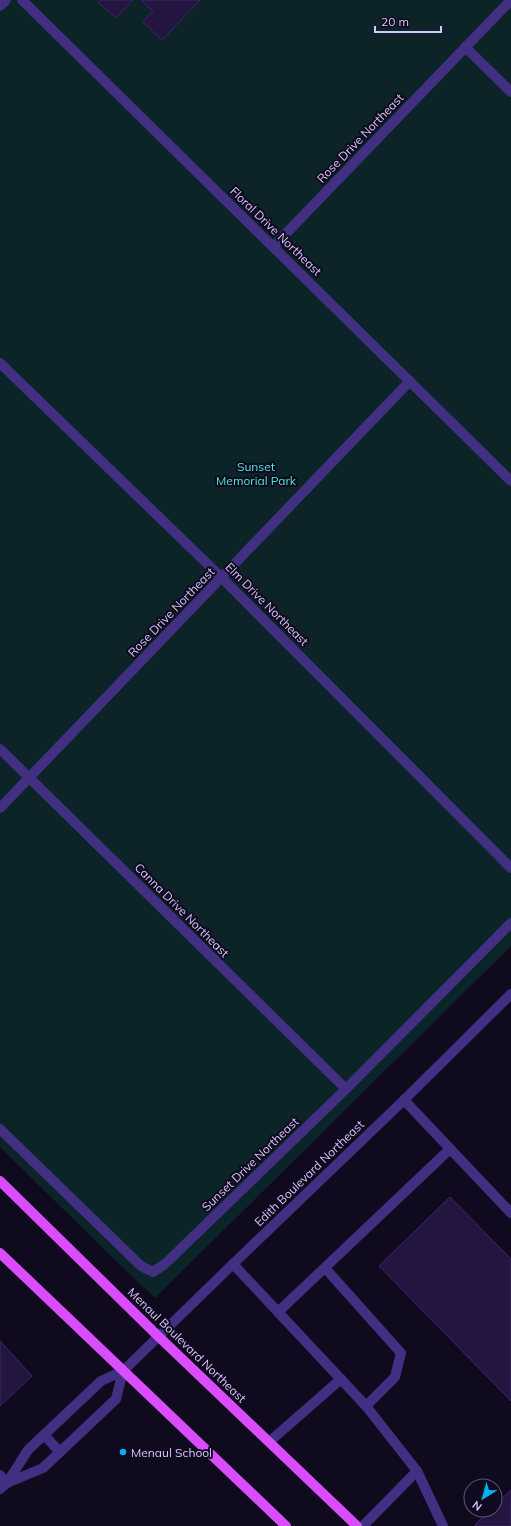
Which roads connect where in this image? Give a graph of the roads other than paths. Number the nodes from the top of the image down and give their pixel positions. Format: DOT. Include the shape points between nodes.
graph roads {
  1 [pos="6,0"];
  2 [pos="22,0"];
  3 [pos="511,0"];
  4 [pos="0,6"];
  5 [pos="465,47"];
  6 [pos="511,92"];
  7 [pos="273,247"];
  8 [pos="0,363"];
  9 [pos="410,381"];
  10 [pos="511,481"];
  11 [pos="222,578"];
  12 [pos="0,749"];
  13 [pos="30,777"];
  14 [pos="0,808"];
  15 [pos="511,868"];
  16 [pos="511,923"];
  17 [pos="511,994"];
  18 [pos="346,1089"];
  19 [pos="404,1100"];
  20 [pos="0,1129"];
  21 [pos="450,1149"];
  22 [pos="0,1181"];
  23 [pos="511,1213"];
  24 [pos="0,1253"];
  25 [pos="233,1264"];
  26 [pos="325,1268"];
  27 [pos="278,1312"];
  28 [pos="158,1336"];
  29 [pos="124,1371"];
  30 [pos="340,1379"];
  31 [pos="366,1406"];
  32 [pos="44,1435"];
  33 [pos="269,1442"];
  34 [pos="60,1452"];
  35 [pos="417,1471"];
  36 [pos="2,1482"];
  37 [pos="286,1526"];
  38 [pos="357,1526"];
  39 [pos="362,1526"];
  40 [pos="443,1526"];
  1 -- 4 [label="street"];
  2 -- 7 [label="street, Floral Drive Northeast"];
  3 -- 5 [label="street, Rose Drive Northeast"];
  5 -- 6 [label="street"];
  5 -- 7 [label="street, Rose Drive Northeast"];
  7 -- 9 [label="street, Floral Drive Northeast"];
  8 -- 11 [label="street, Elm Drive Northeast"];
  9 -- 10 [label="street, Floral Drive Northeast"];
  9 -- 11 [label="street, Rose Drive Northeast"];
  11 -- 13 [label="street, Rose Drive Northeast"];
  11 -- 15 [label="street, Elm Drive Northeast"];
  12 -- 13 [label="street, Canna Drive Northeast"];
  13 -- 14 [label="street, Rose Drive Northeast"];
  13 -- 18 [label="street, Canna Drive Northeast"];
  16 -- 18 [label="street, Sunset Drive Northeast"];
  17 -- 19 [label="street, Edith Boulevard Northeast"];
  18 -- 20 [label="street, Sunset Drive Northeast" via="165,1264 153,1272 141,1266"];
  19 -- 21 [label="street"];
  19 -- 25 [label="street, Edith Boulevard Northeast"];
  21 -- 23 [label="street"];
  21 -- 26 [label="street"];
  22 -- 28 [label="main road, Menaul Boulevard Northeast"];
  24 -- 29 [label="main road"];
  25 -- 27 [label="street"];
  25 -- 28 [label="street, Edith Boulevard Northeast"];
  26 -- 27 [label="street"];
  26 -- 31 [label="street" via="401,1353 395,1377"];
  27 -- 30 [label="street"];
  28 -- 29 [label="street, Edith Boulevard Northeast"];
  28 -- 33 [label="main road, Menaul Boulevard Northeast"];
  29 -- 32 [label="street, Edith Boulevard Northeast" via="100,1381"];
  29 -- 34 [label="street, Edith Boulevard Northeast" via="116,1399"];
  29 -- 37 [label="main road"];
  30 -- 31 [label="street"];
  30 -- 33 [label="street"];
  31 -- 35 [label="street"];
  32 -- 34 [label="street"];
  32 -- 36 [label="street, Edith Boulevard Northeast"];
  33 -- 38 [label="main road, Menaul Boulevard Northeast"];
  34 -- 36 [label="street, Edith Boulevard Northeast" via="44,1468"];
  35 -- 39 [label="street"];
  35 -- 40 [label="street"];
}
